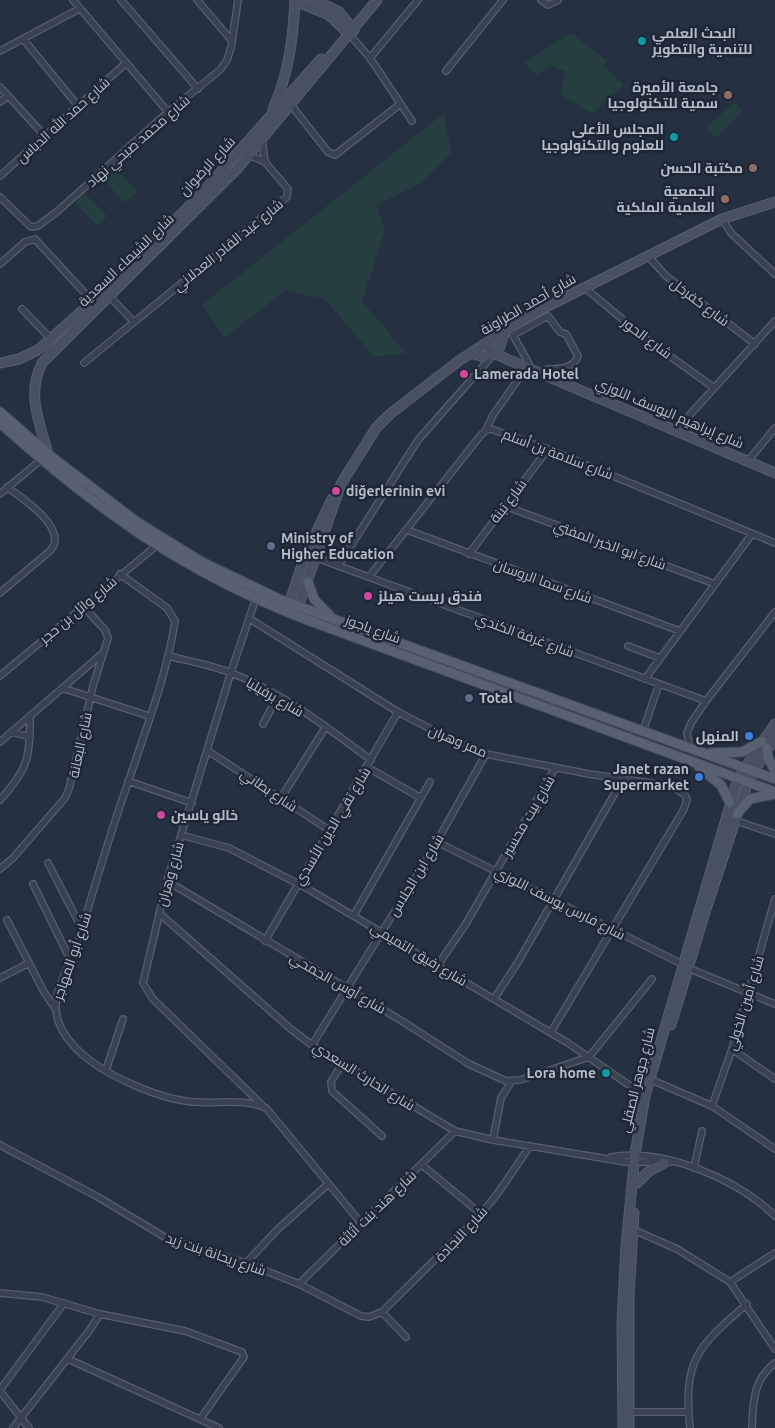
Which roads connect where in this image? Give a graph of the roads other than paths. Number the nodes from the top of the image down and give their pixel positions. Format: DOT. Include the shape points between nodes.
graph roads {
  1 [pos="73,0"];
  2 [pos="122,0"];
  3 [pos="196,0"];
  4 [pos="238,0"];
  5 [pos="315,0"];
  6 [pos="372,0"];
  7 [pos="377,0"];
  8 [pos="418,0"];
  9 [pos="503,0"];
  10 [pos="541,0"];
  11 [pos="558,0"];
  12 [pos="298,1"];
  13 [pos="79,9"];
  14 [pos="326,9"];
  15 [pos="351,32"];
  16 [pos="24,40"];
  17 [pos="232,41"];
  18 [pos="0,51"];
  19 [pos="370,58"];
  20 [pos="126,63"];
  21 [pos="446,71"];
  22 [pos="0,87"];
  23 [pos="198,89"];
  24 [pos="8,96"];
  25 [pos="0,102"];
  26 [pos="291,105"];
  27 [pos="399,105"];
  28 [pos="78,106"];
  29 [pos="168,112"];
  30 [pos="269,119"];
  31 [pos="412,121"];
  32 [pos="44,135"];
  33 [pos="262,139"];
  34 [pos="249,155"];
  35 [pos="265,162"];
  36 [pos="0,176"];
  37 [pos="206,195"];
  38 [pos="0,197"];
  39 [pos="775,202"];
  40 [pos="191,211"];
  41 [pos="722,219"];
  42 [pos="648,256"];
  43 [pos="0,264"];
  44 [pos="775,274"];
  45 [pos="584,287"];
  46 [pos="110,296"];
  47 [pos="92,301"];
  48 [pos="22,309"];
  49 [pos="133,321"];
  50 [pos="775,321"];
  51 [pos="506,330"];
  52 [pos="51,339"];
  53 [pos="487,343"];
  54 [pos="755,344"];
  55 [pos="38,350"];
  56 [pos="471,353"];
  57 [pos="497,354"];
  58 [pos="46,358"];
  59 [pos="0,362"];
  60 [pos="84,363"];
  61 [pos="527,368"];
  62 [pos="541,374"];
  63 [pos="713,387"];
  64 [pos="0,412"];
  65 [pos="0,423"];
  66 [pos="775,428"];
  67 [pos="0,430"];
  68 [pos="486,430"];
  69 [pos="676,430"];
  70 [pos="12,434"];
  71 [pos="548,449"];
  72 [pos="45,457"];
  73 [pos="748,461"];
  74 [pos="775,473"];
  75 [pos="7,487"];
  76 [pos="339,489"];
  77 [pos="0,494"];
  78 [pos="505,506"];
  79 [pos="406,530"];
  80 [pos="752,534"];
  81 [pos="775,543"];
  82 [pos="156,546"];
  83 [pos="468,554"];
  84 [pos="316,558"];
  85 [pos="338,566"];
  86 [pos="120,574"];
  87 [pos="369,577"];
  88 [pos="308,582"];
  89 [pos="715,584"];
  90 [pos="0,593"];
  91 [pos="256,598"];
  92 [pos="83,606"];
  93 [pos="292,609"];
  94 [pos="775,612"];
  95 [pos="332,618"];
  96 [pos="250,619"];
  97 [pos="680,631"];
  98 [pos="628,646"];
  99 [pos="103,653"];
  100 [pos="168,656"];
  101 [pos="660,658"];
  102 [pos="231,672"];
  103 [pos="0,676"];
  104 [pos="645,678"];
  105 [pos="659,684"];
  106 [pos="62,688"];
  107 [pos="278,696"];
  108 [pos="90,698"];
  109 [pos="706,701"];
  110 [pos="398,712"];
  111 [pos="149,716"];
  112 [pos="30,717"];
  113 [pos="263,724"];
  114 [pos="775,724"];
  115 [pos="325,728"];
  116 [pos="643,731"];
  117 [pos="12,732"];
  118 [pos="775,736"];
  119 [pos="30,737"];
  120 [pos="0,742"];
  121 [pos="765,744"];
  122 [pos="690,748"];
  123 [pos="208,751"];
  124 [pos="701,753"];
  125 [pos="486,754"];
  126 [pos="684,758"];
  127 [pos="371,760"];
  128 [pos="367,767"];
  129 [pos="744,767"];
  130 [pos="555,768"];
  131 [pos="754,771"];
  132 [pos="775,771"];
  133 [pos="738,778"];
  134 [pos="623,779"];
  135 [pos="775,779"];
  136 [pos="128,781"];
  137 [pos="430,782"];
  138 [pos="748,782"];
  139 [pos="775,793"];
  140 [pos="281,798"];
  141 [pos="421,798"];
  142 [pos="0,800"];
  143 [pos="192,803"];
  144 [pos="730,803"];
  145 [pos="735,817"];
  146 [pos="329,830"];
  147 [pos="775,834"];
  148 [pos="181,835"];
  149 [pos="437,842"];
  150 [pos="48,863"];
  151 [pos="0,869"];
  152 [pos="496,871"];
  153 [pos="166,881"];
  154 [pos="33,884"];
  155 [pos="298,884"];
  156 [pos="775,898"];
  157 [pos="554,899"];
  158 [pos="158,913"];
  159 [pos="354,915"];
  160 [pos="7,920"];
  161 [pos="772,925"];
  162 [pos="82,929"];
  163 [pos="612,930"];
  164 [pos="381,932"];
  165 [pos="266,941"];
  166 [pos="71,961"];
  167 [pos="29,963"];
  168 [pos="438,965"];
  169 [pos="685,966"];
  170 [pos="0,978"];
  171 [pos="652,979"];
  172 [pos="346,988"];
  173 [pos="748,991"];
  174 [pos="494,999"];
  175 [pos="775,1004"];
  176 [pos="55,1008"];
  177 [pos="123,1019"];
  178 [pos="551,1032"];
  179 [pos="312,1045"];
  180 [pos="732,1049"];
  181 [pos="589,1056"];
  182 [pos="342,1064"];
  183 [pos="106,1070"];
  184 [pos="775,1080"];
  185 [pos="654,1081"];
  186 [pos="511,1082"];
  187 [pos="645,1096"];
  188 [pos="712,1106"];
  189 [pos="266,1108"];
  190 [pos="455,1131"];
  191 [pos="702,1132"];
  192 [pos="382,1136"];
  193 [pos="493,1140"];
  194 [pos="0,1145"];
  195 [pos="530,1146"];
  196 [pos="775,1149"];
  197 [pos="637,1159"];
  198 [pos="668,1163"];
  199 [pos="422,1165"];
  200 [pos="694,1168"];
  201 [pos="637,1183"];
  202 [pos="327,1184"];
  203 [pos="481,1214"];
  204 [pos="775,1216"];
  205 [pos="361,1223"];
  206 [pos="634,1230"];
  207 [pos="775,1253"];
  208 [pos="246,1263"];
  209 [pos="730,1282"];
  210 [pos="299,1284"];
  211 [pos="0,1293"];
  212 [pos="64,1302"];
  213 [pos="747,1304"];
  214 [pos="382,1312"];
  215 [pos="100,1314"];
  216 [pos="406,1336"];
  217 [pos="773,1340"];
  218 [pos="775,1349"];
  219 [pos="68,1359"];
  220 [pos="775,1363"];
  221 [pos="0,1390"];
  222 [pos="625,1412"];
  223 [pos="688,1412"];
  224 [pos="201,1418"];
  225 [pos="21,1419"];
  226 [pos="13,1428"];
  227 [pos="29,1428"];
  228 [pos="219,1428"];
  229 [pos="623,1428"];
  230 [pos="629,1428"];
  231 [pos="690,1428"];
  232 [pos="752,1428"];
  1 -- 13 [label="street"];
  2 -- 23 [label="street"];
  3 -- 17 [label="street"];
  4 -- 17 [label="street, شارع محمد صبحي نهاد"];
  5 -- 14 [label="street"];
  6 -- 15 [label="street, شارع الرضوان"];
  7 -- 15 [label="street, شارع الرضوان"];
  8 -- 19 [label="street"];
  9 -- 21 [label="street"];
  10 -- 11 [label="street" via="548,5"];
  12 -- 14 [label="street"];
  12 -- 30 [label="street" via="284,86"];
  13 -- 16 [label="street"];
  13 -- 20 [label="street"];
  14 -- 15 [label="street" via="339,12"];
  15 -- 19 [label="street"];
  15 -- 26 [label="street, شارع الرضوان"];
  15 -- 30 [label="street, شارع الرضوان"];
  16 -- 18 [label="street"];
  16 -- 28 [label="street"];
  17 -- 23 [label="street, شارع محمد صبحي نهاد" via="224,66"];
  19 -- 27 [label="street"];
  20 -- 28 [label="street, شارع حمد الله الدباس"];
  20 -- 29 [label="street"];
  22 -- 24 [label="street"];
  23 -- 29 [label="street, شارع محمد صبحي نهاد"];
  24 -- 25 [label="street"];
  24 -- 32 [label="street"];
  26 -- 27 [label="street" via="328,152 335,155"];
  26 -- 33 [label="street, شارع الشيماء السعدية"];
  27 -- 31 [label="street"];
  28 -- 32 [label="street, شارع حمد الله الدباس"];
  29 -- 38 [label="street, شارع محمد صبحي نهاد" via="38,226 25,224"];
  30 -- 37 [label="street, شارع الرضوان"];
  32 -- 36 [label="street, شارع حمد الله الدباس"];
  33 -- 34 [label="street, شارع الشيماء السعدية"];
  33 -- 35 [label="street"];
  34 -- 35 [label="street, شارع عبد القادر العدلاني"];
  34 -- 37 [label="street, شارع الشيماء السعدية"];
  35 -- 49 [label="street, شارع عبد القادر العدلاني" via="288,189 287,197"];
  37 -- 40 [label="street, شارع الشيماء السعدية"];
  39 -- 41 [label="street, شارع أحمد الطراونة"];
  40 -- 46 [label="street, شارع الشيماء السعدية"];
  40 -- 47 [label="street, شارع الرضوان"];
  41 -- 42 [label="street, شارع أحمد الطراونة"];
  41 -- 44 [label="street" via="731,234"];
  42 -- 45 [label="street, شارع أحمد الطراونة"];
  42 -- 54 [label="street, شارع كفرخل" via="666,276"];
  43 -- 47 [label="street" via="25,242 35,239"];
  45 -- 51 [label="street, شارع أحمد الطراونة"];
  45 -- 63 [label="street, شارع الحور" via="646,339"];
  46 -- 49 [label="street"];
  46 -- 58 [label="street, شارع الشيماء السعدية"];
  47 -- 52 [label="street, شارع الرضوان"];
  48 -- 52 [label="street"];
  49 -- 60 [label="street, شارع عبد القادر العدلاني"];
  50 -- 54 [label="street"];
  51 -- 53 [label="street, شارع أحمد الطراونة"];
  51 -- 57 [label="street"];
  52 -- 55 [label="street"];
  53 -- 56 [label="street, شارع أحمد الطراونة"];
  53 -- 57 [label="street, شارع إبراهيم اليوسف اللوزي"];
  54 -- 63 [label="street"];
  55 -- 58 [label="street"];
  55 -- 59 [label="street" via="19,359"];
  56 -- 57 [label="street" via="480,356"];
  56 -- 76 [label="street, شارع أحمد الطراونة" via="384,419"];
  57 -- 61 [label="street, شارع إبراهيم اليوسف اللوزي"];
  57 -- 85 [label="street" via="424,432"];
  58 -- 72 [label="street, شارع الشيماء السعدية" via="38,371 34,395"];
  61 -- 62 [label="street, شارع إبراهيم اليوسف اللوزي"];
  61 -- 62 [label="street" via="529,362 513,335 548,316 560,332 566,334 578,359 560,370 547,369"];
  61 -- 68 [label="street" via="492,415"];
  62 -- 69 [label="street, شارع إبراهيم اليوسف اللوزي"];
  63 -- 69 [label="street"];
  64 -- 72 [label="main road, شارع ياجوز"];
  65 -- 70 [label="main road, شارع ياجوز"];
  66 -- 73 [label="street"];
  67 -- 70 [label="main road"];
  68 -- 71 [label="street, شارع سلامة بن أسلم" via="499,430"];
  68 -- 79 [label="street, شارع سلامة بن أسلم"];
  69 -- 73 [label="street, شارع إبراهيم اليوسف اللوزي"];
  70 -- 72 [label="main road, شارع ياجوز"];
  71 -- 78 [label="street, شارع تبنة"];
  71 -- 80 [label="street, شارع سلامة بن أسلم"];
  72 -- 75 [label="street"];
  72 -- 82 [label="main road, شارع ياجوز" via="94,503"];
  72 -- 93 [label="main road, شارع ياجوز" via="176,547"];
  73 -- 74 [label="street, شارع إبراهيم اليوسف اللوزي"];
  75 -- 77 [label="street"];
  75 -- 90 [label="street" via="46,521 56,542"];
  76 -- 84 [label="street, شارع أحمد الطراونة"];
  76 -- 93 [label="street, شارع أحمد الطراونة" via="304,559"];
  78 -- 83 [label="street, شارع تبنة"];
  78 -- 89 [label="street, شارع ابو الخير المفتي"];
  79 -- 83 [label="street, شارع سما الروسان"];
  79 -- 87 [label="street, شارع سلامة بن أسلم"];
  80 -- 81 [label="street, شارع سلامة بن أسلم"];
  80 -- 89 [label="street"];
  82 -- 86 [label="street, شارع وائل بن حجر"];
  82 -- 91 [label="main road, شارع ياجوز"];
  83 -- 97 [label="street, شارع سما الروسان"];
  84 -- 85 [label="street, شارع غرفة الكندي"];
  84 -- 88 [label="street, شارع أحمد الطراونة"];
  85 -- 87 [label="street, شارع غرفة الكندي"];
  86 -- 92 [label="street, شارع وائل بن حجر"];
  86 -- 100 [label="street, شارع أبو المهاجر" via="172,614 175,620"];
  87 -- 104 [label="street, شارع غرفة الكندي"];
  88 -- 93 [label="street, شارع أحمد الطراونة"];
  88 -- 95 [label="main road" via="314,599"];
  89 -- 97 [label="street"];
  91 -- 93 [label="main road, شارع ياجوز"];
  91 -- 96 [label="street, شارع وهران"];
  92 -- 99 [label="street, شارع البعانة" via="107,634"];
  92 -- 103 [label="street, شارع وائل بن حجر"];
  93 -- 95 [label="main road, شارع ياجوز"];
  93 -- 126 [label="main road, شارع ياجوز"];
  94 -- 109 [label="street"];
  95 -- 116 [label="main road, شارع ياجوز"];
  96 -- 102 [label="street, شارع وهران"];
  96 -- 110 [label="street, ممر وهران"];
  97 -- 101 [label="street"];
  98 -- 101 [label="street"];
  99 -- 106 [label="street"];
  99 -- 108 [label="street, شارع البعانة"];
  100 -- 102 [label="street, شارع برفيليا"];
  100 -- 111 [label="street, شارع أبو المهاجر"];
  101 -- 104 [label="street"];
  102 -- 107 [label="street, شارع برفيليا"];
  102 -- 123 [label="street, شارع وهران"];
  104 -- 105 [label="street, شارع غرفة الكندي"];
  105 -- 109 [label="street, شارع غرفة الكندي"];
  105 -- 116 [label="street"];
  106 -- 108 [label="street"];
  106 -- 112 [label="street"];
  107 -- 113 [label="street"];
  107 -- 115 [label="street, شارع برفيليا"];
  108 -- 111 [label="street"];
  108 -- 151 [label="street, شارع البعانة" via="65,798"];
  109 -- 122 [label="street" via="688,728"];
  110 -- 125 [label="street, ممر وهران"];
  110 -- 127 [label="street, شارع تقي الدين الأسدي"];
  111 -- 136 [label="street, شارع أبو المهاجر"];
  112 -- 117 [label="street"];
  112 -- 119 [label="street"];
  114 -- 121 [label="street"];
  115 -- 127 [label="street, شارع برفيليا"];
  115 -- 140 [label="street"];
  116 -- 122 [label="main road, شارع ياجوز"];
  117 -- 119 [label="street"];
  117 -- 120 [label="street"];
  118 -- 121 [label="street"];
  119 -- 142 [label="street" via="25,767"];
  121 -- 124 [label="main road" via="742,752"];
  121 -- 129 [label="street, شارع جوهر الصقلي"];
  121 -- 131 [label="street, شارع جوهر الصقلي"];
  121 -- 132 [label="main road"];
  122 -- 124 [label="main road, شارع ياجوز"];
  123 -- 140 [label="street, شارع بطاني"];
  123 -- 143 [label="street, شارع وهران"];
  124 -- 129 [label="main road, شارع ياجوز"];
  125 -- 130 [label="street, ممر وهران"];
  125 -- 149 [label="street, شارع ابن الجلاس"];
  126 -- 133 [label="main road, شارع ياجوز"];
  126 -- 144 [label="main road" via="715,778"];
  127 -- 128 [label="street, شارع تقي الدين الأسدي"];
  128 -- 141 [label="street"];
  128 -- 146 [label="street, شارع تقي الدين الأسدي"];
  129 -- 131 [label="main road, شارع ياجوز"];
  129 -- 133 [label="street, شارع جوهر الصقلي"];
  130 -- 134 [label="street, ممر وهران"];
  130 -- 152 [label="street, شارع بيت محسير"];
  131 -- 135 [label="main road, شارع ياجوز"];
  131 -- 138 [label="street, شارع جوهر الصقلي"];
  133 -- 138 [label="main road, شارع ياجوز"];
  133 -- 144 [label="street, شارع جوهر الصقلي"];
  134 -- 157 [label="street"];
  134 -- 163 [label="street, ممر وهران" via="671,786 681,791 686,800 684,809"];
  136 -- 143 [label="street"];
  136 -- 162 [label="street, شارع أبو المهاجر"];
  137 -- 141 [label="street"];
  138 -- 139 [label="main road, شارع ياجوز"];
  138 -- 145 [label="street, شارع جوهر الصقلي"];
  139 -- 145 [label="main road" via="750,799"];
  140 -- 146 [label="street, شارع بطاني"];
  141 -- 159 [label="street"];
  143 -- 148 [label="street, شارع وهران"];
  144 -- 169 [label="street, شارع جوهر الصقلي"];
  145 -- 147 [label="street"];
  145 -- 169 [label="street, شارع جوهر الصقلي"];
  146 -- 155 [label="street, شارع تقي الدين الأسدي"];
  148 -- 153 [label="street, شارع وهران"];
  148 -- 155 [label="street, شارع رفيق التميمي" via="230,848"];
  149 -- 152 [label="street, شارع فارس يوسف اللوزي"];
  149 -- 164 [label="street, شارع ابن الجلاس"];
  150 -- 162 [label="street"];
  152 -- 157 [label="street, شارع فارس يوسف اللوزي"];
  152 -- 168 [label="street, شارع بيت محسير"];
  153 -- 158 [label="street, شارع وهران"];
  153 -- 165 [label="street, شارع أوس الجمحي"];
  154 -- 166 [label="street"];
  155 -- 159 [label="street, شارع رفيق التميمي"];
  155 -- 165 [label="street, شارع تقي الدين الأسدي"];
  156 -- 161 [label="street, شارع أمين الخولي"];
  157 -- 163 [label="street, شارع فارس يوسف اللوزي"];
  157 -- 174 [label="street"];
  158 -- 179 [label="street, شارع الحارث السعدي"];
  158 -- 189 [label="street, شارع وهران" via="143,975 145,990"];
  159 -- 164 [label="street, شارع رفيق التميمي"];
  160 -- 167 [label="street"];
  161 -- 173 [label="street, شارع أمين الخولي"];
  162 -- 166 [label="street, شارع أبو المهاجر"];
  163 -- 169 [label="street, شارع فارس يوسف اللوزي"];
  163 -- 178 [label="street"];
  164 -- 168 [label="street, شارع رفيق التميمي"];
  164 -- 172 [label="street, شارع ابن الجلاس"];
  165 -- 172 [label="street, شارع أوس الجمحي"];
  166 -- 176 [label="street, شارع أبو المهاجر"];
  167 -- 170 [label="street"];
  167 -- 176 [label="street"];
  168 -- 174 [label="street, شارع رفيق التميمي"];
  169 -- 173 [label="street, شارع فارس يوسف اللوزي"];
  169 -- 185 [label="street, شارع جوهر الصقلي"];
  169 -- 187 [label="street, شارع جوهر الصقلي"];
  171 -- 181 [label="street"];
  172 -- 179 [label="street, شارع ابن الجلاس"];
  172 -- 186 [label="street, شارع أوس الجمحي" via="469,1064"];
  173 -- 175 [label="street, شارع فارس يوسف اللوزي"];
  173 -- 180 [label="street, شارع أمين الخولي"];
  174 -- 178 [label="street, شارع رفيق التميمي"];
  176 -- 183 [label="street, شارع أبو المهاجر" via="60,1026 70,1042 88,1060"];
  177 -- 183 [label="street"];
  178 -- 181 [label="street, شارع رفيق التميمي"];
  179 -- 182 [label="street, شارع الحارث السعدي"];
  180 -- 184 [label="street"];
  180 -- 188 [label="street, شارع أمين الخولي"];
  181 -- 186 [label="street"];
  181 -- 187 [label="street, شارع رفيق التميمي"];
  182 -- 190 [label="street, شارع الحارث السعدي"];
  182 -- 192 [label="street" via="331,1082 332,1092"];
  183 -- 189 [label="street, شارع أبو المهاجر" via="175,1100 245,1103"];
  185 -- 188 [label="street"];
  185 -- 197 [label="street, شارع جوهر الصقلي"];
  186 -- 193 [label="street" via="500,1103"];
  187 -- 197 [label="street, شارع جوهر الصقلي"];
  188 -- 196 [label="street"];
  189 -- 202 [label="street"];
  190 -- 193 [label="street, شارع الحارث السعدي"];
  190 -- 199 [label="street, شارع هند بنت أثاثة"];
  191 -- 200 [label="street"];
  193 -- 195 [label="street, شارع الحارث السعدي"];
  194 -- 208 [label="street, شارع ريحانة بنت زيد" via="168,1239"];
  195 -- 197 [label="street, شارع الحارث السعدي"];
  195 -- 203 [label="street, شارع النجادة"];
  197 -- 198 [label="street, شارع الحارث السعدي"];
  197 -- 201 [label="street, شارع جوهر الصقلي"];
  197 -- 222 [label="street, شارع جوهر الصقلي" via="623,1286"];
  198 -- 200 [label="street, شارع الحارث السعدي"];
  198 -- 201 [label="street" via="648,1172"];
  199 -- 203 [label="street"];
  199 -- 205 [label="street, شارع هند بنت أثاثة"];
  200 -- 204 [label="street, شارع الحارث السعدي" via="731,1184"];
  201 -- 206 [label="street, شارع جوهر الصقلي"];
  202 -- 205 [label="street"];
  202 -- 208 [label="street"];
  203 -- 214 [label="street, شارع النجادة"];
  205 -- 210 [label="street, شارع هند بنت أثاثة"];
  206 -- 209 [label="street" via="677,1249"];
  206 -- 222 [label="street, شارع جوهر الصقلي"];
  207 -- 209 [label="street"];
  208 -- 210 [label="street, شارع ريحانة بنت زيد"];
  209 -- 213 [label="street"];
  210 -- 214 [label="street, شارع ريحانة بنت زيد" via="361,1316"];
  211 -- 212 [label="street"];
  212 -- 215 [label="street"];
  212 -- 221 [label="street"];
  213 -- 217 [label="street"];
  213 -- 223 [label="street" via="709,1338 697,1354 688,1380"];
  214 -- 216 [label="street"];
  215 -- 219 [label="street"];
  215 -- 224 [label="street" via="185,1331 242,1352 244,1357"];
  217 -- 218 [label="street"];
  219 -- 224 [label="street"];
  219 -- 225 [label="street"];
  220 -- 232 [label="street" via="756,1384"];
  221 -- 225 [label="street"];
  222 -- 223 [label="street"];
  222 -- 229 [label="street, شارع جوهر الصقلي"];
  222 -- 230 [label="street, شارع جوهر الصقلي"];
  223 -- 231 [label="street"];
  224 -- 228 [label="street"];
  225 -- 226 [label="street"];
  225 -- 227 [label="street"];
}
